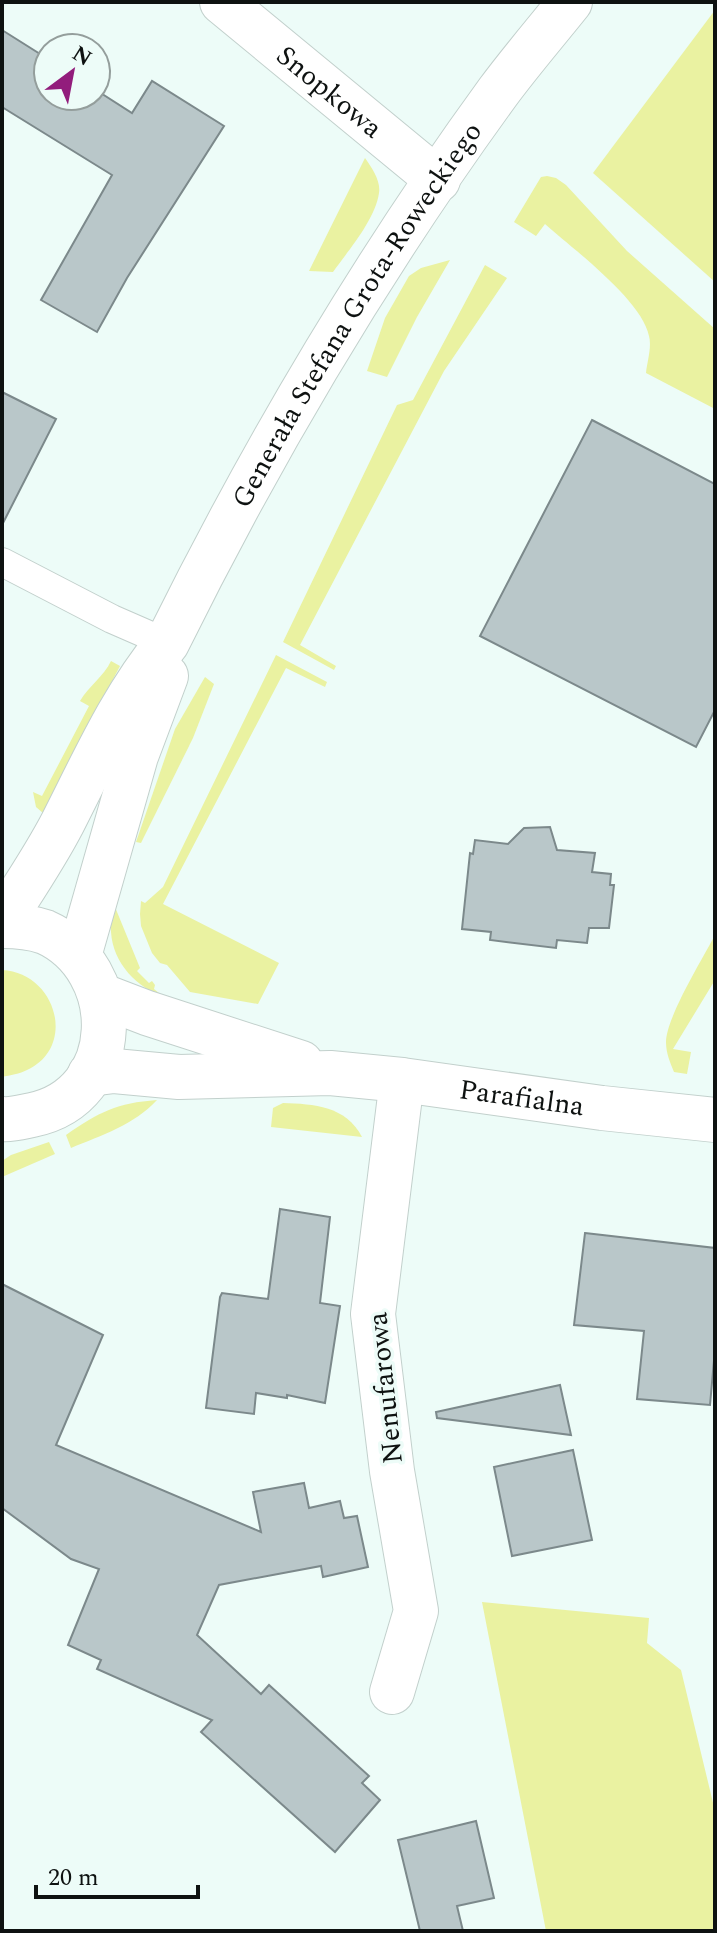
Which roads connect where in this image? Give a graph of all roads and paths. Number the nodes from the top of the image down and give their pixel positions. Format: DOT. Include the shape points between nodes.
graph roads {
  1 [pos="222,2"];
  2 [pos="570,2"];
  3 [pos="438,180"];
  4 [pos="2,562"];
  5 [pos="167,643"];
  6 [pos="2,924"];
  7 [pos="79,956"];
  8 [pos="100,995"];
  9 [pos="330,1073"];
  10 [pos="90,1074"];
  11 [pos="402,1080"];
  12 [pos="715,1120"];
  13 [pos="4,1122"];
  14 [pos="392,1692"];
  1 -- 3 [label="street, Snopkowa"];
  2 -- 3 [label="street, Generała Stefana Grota-Roweckiego"];
  3 -- 5 [label="street, Generała Stefana Grota-Roweckiego" via="295,403"];
  4 -- 5 [label="lane"];
  5 -- 6 [label="street, Generała Stefana Grota-Roweckiego" via="147,667"];
  5 -- 7 [label="street, Generała Stefana Grota-Roweckiego" via="166,680 136,756"];
  6 -- 7 [label="street" via="43,932"];
  7 -- 8 [label="street"];
  8 -- 9 [label="street, Parafialna"];
  8 -- 10 [label="street" via="105,1028"];
  9 -- 10 [label="street, Parafialna"];
  9 -- 11 [label="street, Parafialna"];
  10 -- 13 [label="street" via="64,1102"];
  11 -- 12 [label="street, Parafialna"];
  11 -- 14 [label="street, Nenufarowa" via="373,1314 416,1611"];
}
